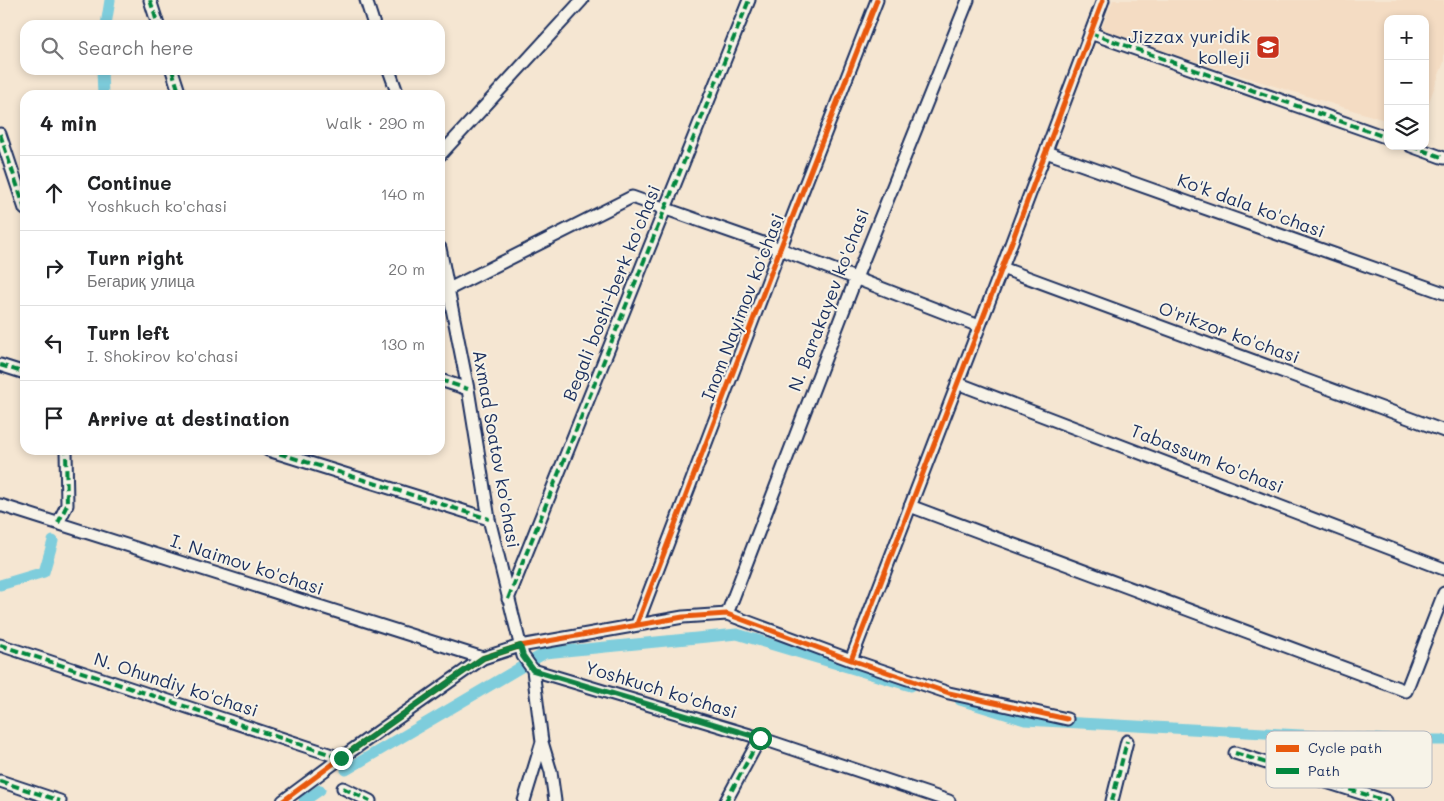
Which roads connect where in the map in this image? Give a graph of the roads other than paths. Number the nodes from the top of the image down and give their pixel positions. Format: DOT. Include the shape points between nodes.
graph roads {
  1 [pos="150,0"];
  2 [pos="366,0"];
  3 [pos="582,0"];
  4 [pos="749,0"];
  5 [pos="877,0"];
  6 [pos="968,0"];
  7 [pos="1103,0"];
  8 [pos="156,20"];
  9 [pos="372,20"];
  10 [pos="1090,33"];
  11 [pos="174,75"];
  12 [pos="391,75"];
  13 [pos="178,90"];
  14 [pos="396,90"];
  15 [pos="0,134"];
  16 [pos="1384,137"];
  17 [pos="445,150"];
  18 [pos="1422,150"];
  19 [pos="1046,152"];
  20 [pos="1444,158"];
  21 [pos="20,194"];
  22 [pos="664,209"];
  23 [pos="780,249"];
  24 [pos="1002,268"];
  25 [pos="445,271"];
  26 [pos="856,278"];
  27 [pos="449,289"];
  28 [pos="1444,293"];
  29 [pos="979,326"];
  30 [pos="0,365"];
  31 [pos="20,371"];
  32 [pos="445,382"];
  33 [pos="957,383"];
  34 [pos="468,390"];
  35 [pos="1444,431"];
  36 [pos="66,455"];
  37 [pos="284,455"];
  38 [pos="0,505"];
  39 [pos="910,506"];
  40 [pos="489,519"];
  41 [pos="58,523"];
  42 [pos="1444,569"];
  43 [pos="1444,593"];
  44 [pos="508,599"];
  45 [pos="727,614"];
  46 [pos="637,624"];
  47 [pos="0,645"];
  48 [pos="483,658"];
  49 [pos="526,659"];
  50 [pos="851,660"];
  51 [pos="1067,719"];
  52 [pos="760,738"];
  53 [pos="1127,740"];
  54 [pos="542,742"];
  55 [pos="1235,753"];
  56 [pos="341,758"];
  57 [pos="1266,763"];
  58 [pos="0,781"];
  59 [pos="343,788"];
  60 [pos="1345,788"];
  61 [pos="60,801"];
  62 [pos="284,801"];
  63 [pos="370,801"];
  64 [pos="524,801"];
  65 [pos="555,801"];
  66 [pos="726,801"];
  67 [pos="949,801"];
  68 [pos="1112,801"];
  69 [pos="1386,801"];
  1 -- 8 [label="street"];
  2 -- 9 [label="street"];
  3 -- 17 [label="street"];
  4 -- 22 [label="street, Begali boshi-berk ko'chasi"];
  5 -- 23 [label="street, Inom Nayimov ko'chasi"];
  6 -- 26 [label="street, N. Barakayev ko'chasi"];
  7 -- 10 [label="street"];
  10 -- 16 [label="street"];
  10 -- 19 [label="street"];
  11 -- 13 [label="street"];
  12 -- 14 [label="street"];
  15 -- 21 [label="street"];
  18 -- 20 [label="street"];
  19 -- 24 [label="street"];
  19 -- 28 [label="street, Ko'k dala ko'chasi"];
  22 -- 23 [label="street"];
  22 -- 27 [label="street" via="632,198"];
  22 -- 44 [label="street, Begali boshi-berk ko'chasi"];
  23 -- 26 [label="street"];
  23 -- 46 [label="street, Inom Nayimov ko'chasi"];
  24 -- 29 [label="street"];
  24 -- 35 [label="street, O'rikzor ko'chasi"];
  25 -- 27 [label="street, Axmad Soatov ko'chasi"];
  26 -- 29 [label="street"];
  26 -- 45 [label="street, N. Barakayev ko'chasi"];
  27 -- 34 [label="street, Axmad Soatov ko'chasi"];
  29 -- 33 [label="street"];
  30 -- 31 [label="street"];
  32 -- 34 [label="street"];
  33 -- 39 [label="street"];
  33 -- 42 [label="street, Tabassum ko'chasi"];
  34 -- 40 [label="street, Axmad Soatov ko'chasi"];
  36 -- 41 [label="street" via="67,505"];
  37 -- 40 [label="street"];
  38 -- 41 [label="street, I. Naimov ko'chasi"];
  39 -- 43 [label="street" via="1406,691"];
  39 -- 50 [label="street"];
  40 -- 44 [label="street, Axmad Soatov ko'chasi"];
  41 -- 48 [label="street, I. Naimov ko'chasi"];
  44 -- 49 [label="street, Axmad Soatov ko'chasi"];
  45 -- 46 [label="street"];
  45 -- 50 [label="street"];
  46 -- 49 [label="street"];
  47 -- 56 [label="street, N. Ohundiy ko'chasi"];
  48 -- 49 [label="street"];
  48 -- 56 [label="street"];
  49 -- 52 [label="street, Yoshkuch ko'chasi"];
  49 -- 54 [label="street, Axmad Soatov ko'chasi"];
  50 -- 51 [label="street" via="949,693"];
  52 -- 66 [label="street"];
  52 -- 67 [label="street, Yoshkuch ko'chasi"];
  53 -- 68 [label="street"];
  54 -- 64 [label="street"];
  54 -- 65 [label="street"];
  55 -- 57 [label="street"];
  56 -- 62 [label="street"];
  58 -- 61 [label="street"];
  59 -- 63 [label="street"];
  60 -- 69 [label="street"];
}
